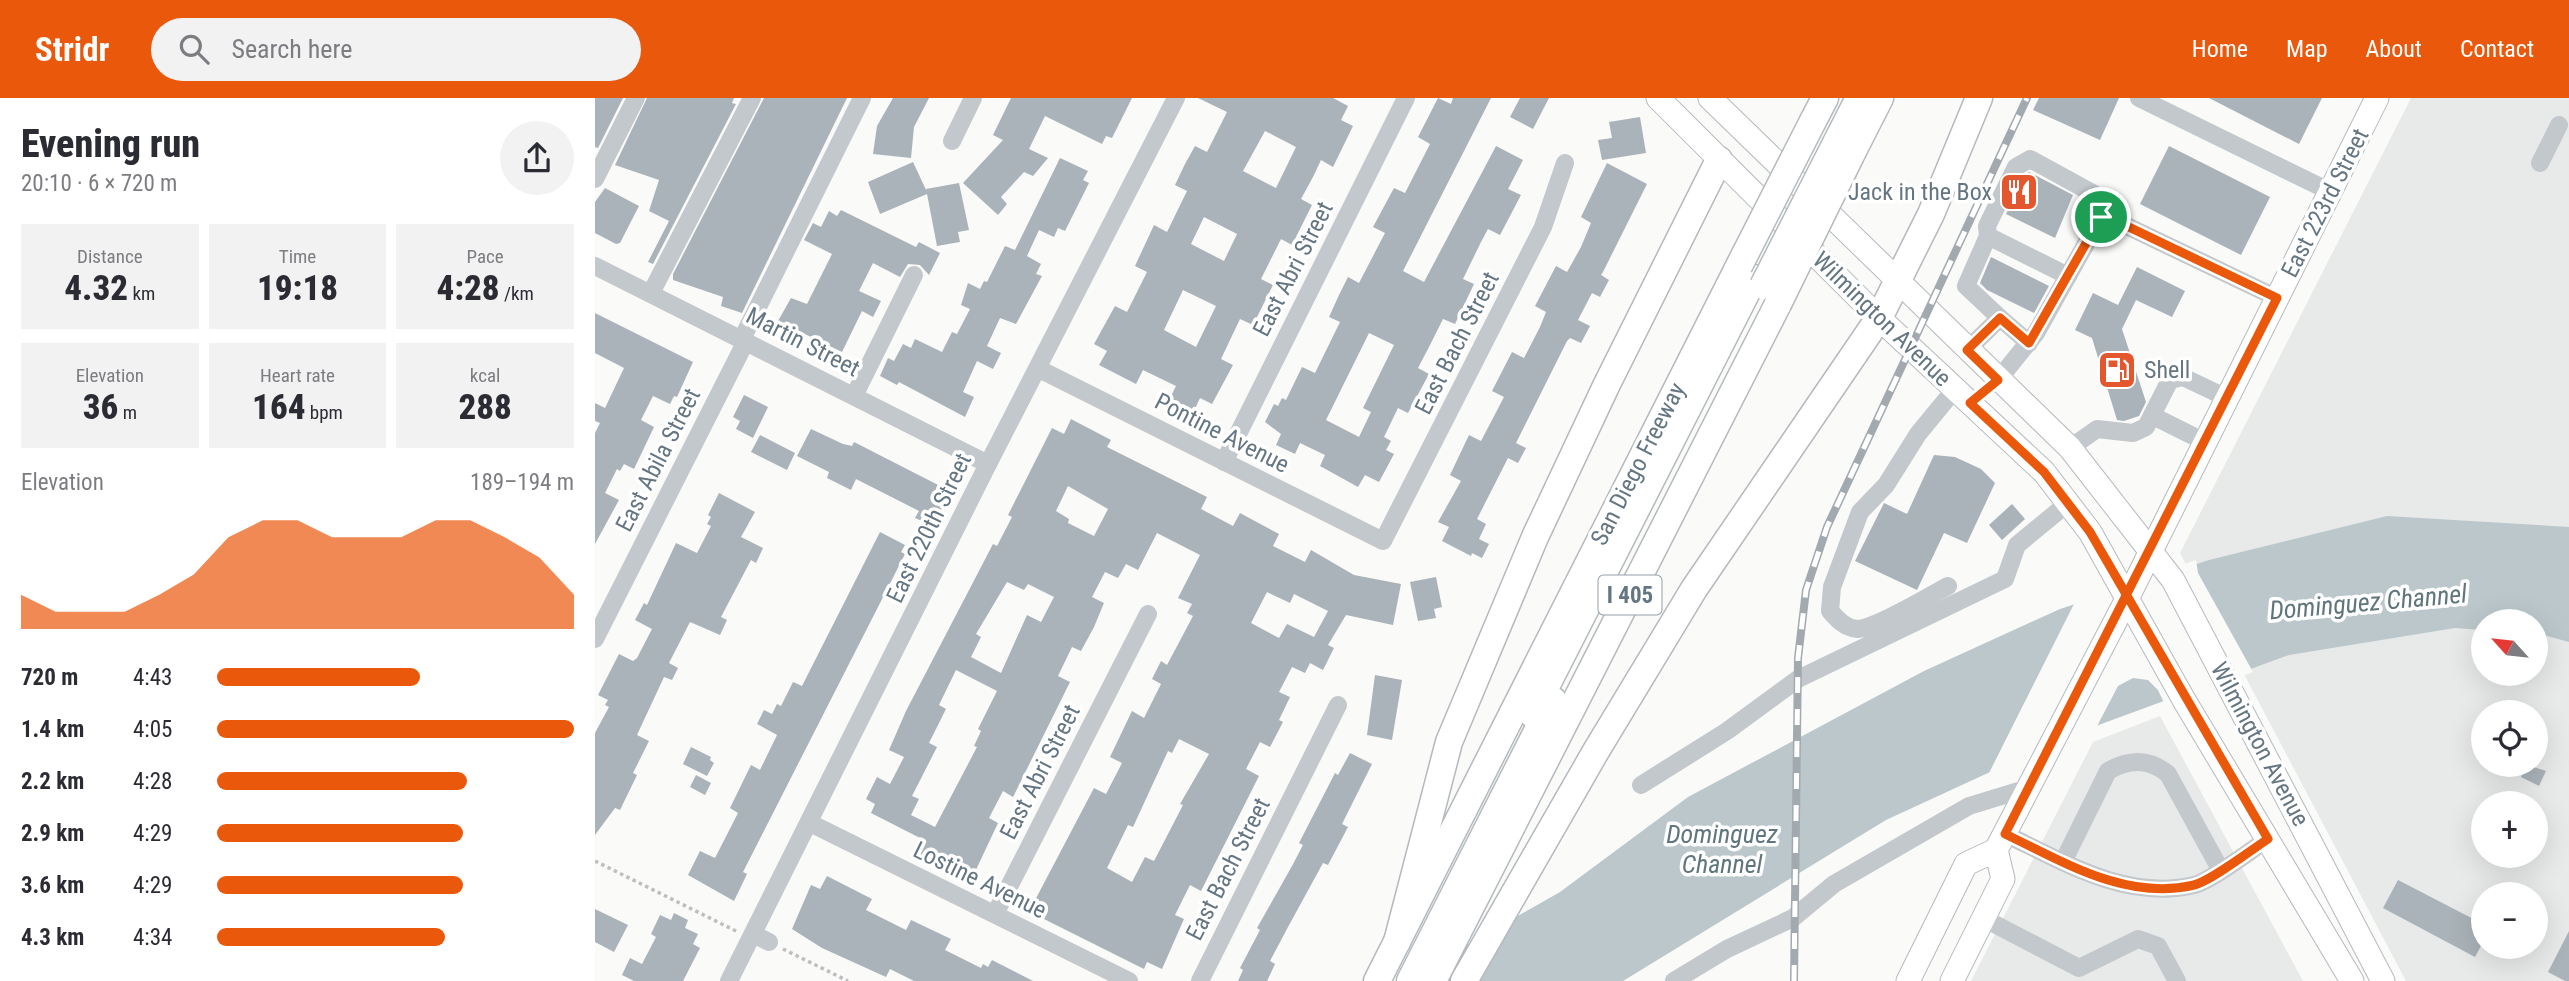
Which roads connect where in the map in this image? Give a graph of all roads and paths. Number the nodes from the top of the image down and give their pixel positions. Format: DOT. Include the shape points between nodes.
graph roads {
  1 [pos="636,98"];
  2 [pos="752,98"];
  3 [pos="862,98"];
  4 [pos="973,98"];
  5 [pos="1176,98"];
  6 [pos="1406,98"];
  7 [pos="1658,98"];
  8 [pos="1710,98"];
  9 [pos="1844,98"];
  10 [pos="1859,98"];
  11 [pos="1880,98"];
  12 [pos="1979,98"];
  13 [pos="2139,98"];
  14 [pos="2377,98"];
  15 [pos="1828,125"];
  16 [pos="2559,125"];
  17 [pos="953,141"];
  18 [pos="1719,160"];
  19 [pos="1565,163"];
  20 [pos="2540,163"];
  21 [pos="595,179"];
  22 [pos="2331,192"];
  23 [pos="2101,217"];
  24 [pos="1988,236"];
  25 [pos="595,266"];
  26 [pos="914,275"];
  27 [pos="2069,276"];
  28 [pos="1758,283"];
  29 [pos="1898,284"];
  30 [pos="651,293"];
  31 [pos="2277,298"];
  32 [pos="1879,318"];
  33 [pos="2000,318"];
  34 [pos="744,340"];
  35 [pos="2029,343"];
  36 [pos="1967,350"];
  37 [pos="1039,369"];
  38 [pos="1998,380"];
  39 [pos="854,396"];
  40 [pos="1963,396"];
  41 [pos="2227,398"];
  42 [pos="2153,416"];
  43 [pos="2205,442"];
  44 [pos="2070,448"];
  45 [pos="1224,462"];
  46 [pos="988,464"];
  47 [pos="2068,503"];
  48 [pos="2151,540"];
  49 [pos="1383,541"];
  50 [pos="1948,586"];
  51 [pos="2128,597"];
  52 [pos="1148,614"];
  53 [pos="595,639"];
  54 [pos="1338,705"];
  55 [pos="1641,785"];
  56 [pos="2028,788"];
  57 [pos="810,823"];
  58 [pos="2268,839"];
  59 [pos="2001,842"];
  60 [pos="595,861"];
  61 [pos="2063,862"];
  62 [pos="2220,869"];
  63 [pos="995,914"];
  64 [pos="1437,914"];
  65 [pos="1983,918"];
  66 [pos="758,938"];
  67 [pos="1397,942"];
  68 [pos="2083,975"];
  69 [pos="729,981"];
  70 [pos="848,981"];
  71 [pos="1129,981"];
  72 [pos="1199,981"];
  73 [pos="1377,981"];
  74 [pos="1397,981"];
  75 [pos="1410,981"];
  76 [pos="1433,981"];
  77 [pos="1464,981"];
  78 [pos="1674,981"];
  79 [pos="1908,981"];
  80 [pos="1952,981"];
  81 [pos="2177,981"];
  82 [pos="2352,981"];
  83 [pos="2383,981"];
  1 -- 21 [label="street"];
  2 -- 30 [label="street"];
  3 -- 34 [label="street, East Abila Street"];
  4 -- 17 [label="street"];
  5 -- 37 [label="street, East 220th Street"];
  6 -- 45 [label="street, East Abri Street"];
  7 -- 18 [label="main road, Wilmington Avenue"];
  8 -- 29 [label="main road, Wilmington Avenue"];
  9 -- 15 [label="highway"];
  10 -- 15 [label="highway"];
  11 -- 15 [label="highway, San Diego Freeway / I 405"];
  12 -- 29 [label="highway"];
  13 -- 22 [label="street"];
  14 -- 22 [label="main road, East 223rd Street"];
  15 -- 28 [label="highway, San Diego Freeway / I 405, bridge"];
  15 -- 28 [label="highway, San Diego Freeway / I 405, bridge"];
  16 -- 20 [label="street"];
  18 -- 32 [label="main road, Wilmington Avenue"];
  18 -- 67 [label="highway" via="1535,537 1449,742"];
  19 -- 49 [label="street, East Bach Street" via="1543,228"];
  22 -- 31 [label="main road, East 223rd Street"];
  23 -- 24 [label="street" via="2094,194 2030,159 2016,167 1987,226"];
  23 -- 27 [label="street"];
  23 -- 31 [label="street"];
  24 -- 27 [label="street"];
  24 -- 33 [label="street" via="1966,286"];
  25 -- 30 [label="street, Martin Street"];
  26 -- 39 [label="street"];
  27 -- 35 [label="street"];
  28 -- 64 [label="highway"];
  28 -- 67 [label="highway, San Diego Freeway / I 405"];
  28 -- 76 [label="highway, San Diego Freeway / I 405" via="1482,887"];
  29 -- 32 [label="highway"];
  29 -- 36 [label="main road, Wilmington Avenue"];
  30 -- 34 [label="street, Martin Street"];
  31 -- 41 [label="main road, East 223rd Street"];
  32 -- 40 [label="main road, Wilmington Avenue"];
  32 -- 77 [label="highway" via="1694,589"];
  33 -- 35 [label="street"];
  33 -- 36 [label="street"];
  34 -- 39 [label="street, Martin Street"];
  34 -- 53 [label="street, East Abila Street"];
  35 -- 38 [label="street"];
  36 -- 38 [label="main road, Wilmington Avenue"];
  37 -- 45 [label="street, Pontine Avenue"];
  37 -- 46 [label="street, East 220th Street"];
  38 -- 40 [label="main road"];
  38 -- 44 [label="main road, Wilmington Avenue"];
  39 -- 46 [label="street, Martin Street"];
  40 -- 47 [label="main road, Wilmington Avenue" via="2044,472"];
  40 -- 50 [label="street" via="1918,434 1886,485 1860,512 1832,587 1830,611 1841,623 1857,629"];
  41 -- 42 [label="street" via="2175,377"];
  41 -- 43 [label="main road, East 223rd Street"];
  42 -- 43 [label="street"];
  42 -- 44 [label="street" via="2146,427 2133,433 2097,429"];
  43 -- 48 [label="main road, East 223rd Street"];
  44 -- 48 [label="main road, Wilmington Avenue"];
  45 -- 49 [label="street, Pontine Avenue"];
  46 -- 57 [label="street, East 220th Street"];
  47 -- 51 [label="main road, Wilmington Avenue"];
  47 -- 55 [label="street" via="2017,545 2005,579 1798,679"];
  48 -- 51 [label="main road, East 223rd Street"];
  48 -- 83 [label="main road, Wilmington Avenue"];
  51 -- 56 [label="main road, East 223rd Street"];
  51 -- 58 [label="main road, Wilmington Avenue"];
  52 -- 63 [label="street, East Abri Street"];
  54 -- 72 [label="street, East Bach Street"];
  56 -- 59 [label="main road"];
  56 -- 78 [label="street" via="1969,806 1834,884 1793,918"];
  57 -- 63 [label="street, Lostine Avenue"];
  57 -- 66 [label="street, East 220th Street"];
  58 -- 62 [label="street"];
  58 -- 82 [label="main road, Wilmington Avenue"];
  59 -- 61 [label="street"];
  59 -- 65 [label="main road" via="2004,879"];
  59 -- 79 [label="main road" via="1966,864"];
  60 -- 66 [label="path"];
  61 -- 62 [label="street" via="2138,889 2196,884"];
  61 -- 62 [label="street" via="2108,771 2123,762 2137,761 2157,765 2168,774"];
  63 -- 71 [label="street, Lostine Avenue"];
  64 -- 74 [label="highway"];
  64 -- 75 [label="highway"];
  65 -- 68 [label="street"];
  65 -- 80 [label="main road"];
  66 -- 69 [label="street, East 220th Street"];
  66 -- 70 [label="path"];
  67 -- 73 [label="highway, San Diego Freeway / I 405"];
  68 -- 81 [label="street" via="2138,939 2158,946"];
}
